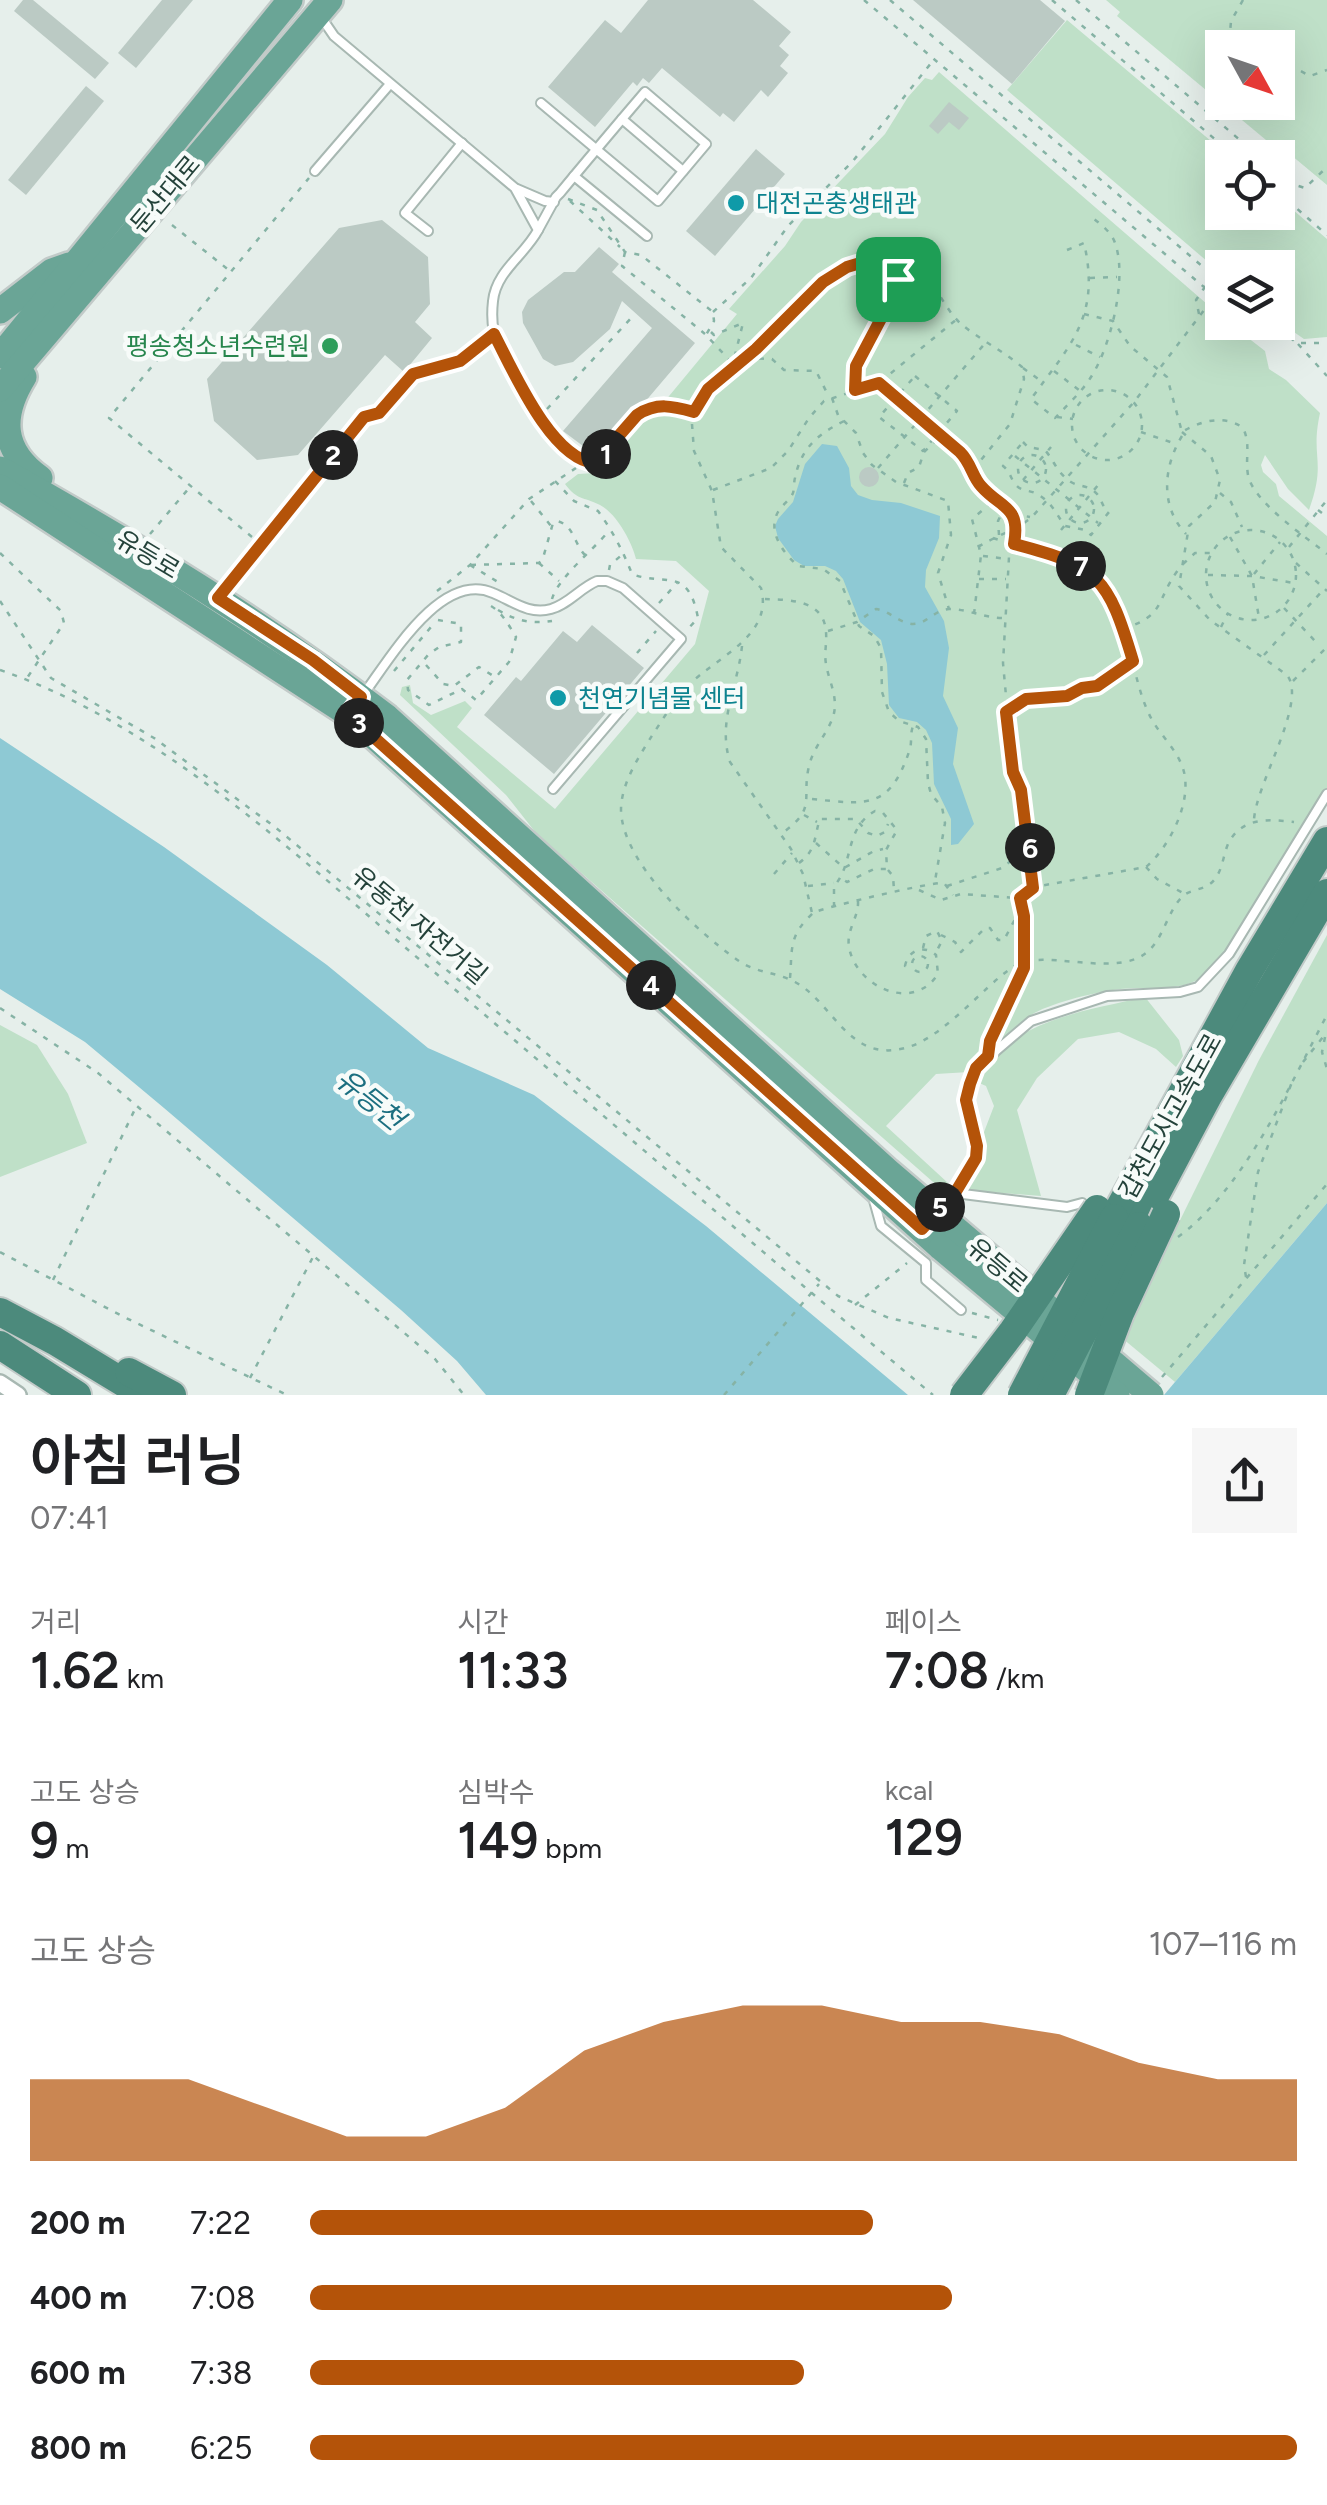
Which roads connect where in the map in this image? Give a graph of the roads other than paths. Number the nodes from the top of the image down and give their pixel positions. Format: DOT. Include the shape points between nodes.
graph roads {
  1 [pos="290,0"];
  2 [pos="325,6"];
  3 [pos="390,84"];
  4 [pos="541,103"];
  5 [pos="622,120"];
  6 [pos="462,143"];
  7 [pos="597,149"];
  8 [pos="315,171"];
  9 [pos="683,171"];
  10 [pos="574,176"];
  11 [pos="515,188"];
  12 [pos="554,202"];
  13 [pos="538,230"];
  14 [pos="428,231"];
  15 [pos="646,236"];
  16 [pos="78,262"];
  17 [pos="0,311"];
  18 [pos="494,334"];
  19 [pos="43,338"];
  20 [pos="0,356"];
  21 [pos="0,388"];
  22 [pos="694,412"];
  23 [pos="0,469"];
  24 [pos="0,487"];
  25 [pos="0,496"];
  26 [pos="48,506"];
  27 [pos="218,598"];
  28 [pos="354,706"];
  29 [pos="554,789"];
  30 [pos="1327,794"];
  31 [pos="1318,832"];
  32 [pos="1327,892"];
  33 [pos="1225,1045"];
  34 [pos="869,1182"];
  35 [pos="955,1193"];
  36 [pos="1108,1214"];
  37 [pos="928,1215"];
  38 [pos="938,1244"];
  39 [pos="961,1310"];
  40 [pos="0,1312"];
  41 [pos="0,1332"];
  42 [pos="55,1341"];
  43 [pos="0,1345"];
  44 [pos="0,1383"];
  45 [pos="1155,1388"];
  46 [pos="18,1395"];
  47 [pos="77,1395"];
  48 [pos="110,1395"];
  49 [pos="144,1395"];
  50 [pos="172,1395"];
  51 [pos="964,1395"];
  52 [pos="1022,1395"];
  53 [pos="1050,1395"];
  54 [pos="1089,1395"];
  55 [pos="1117,1395"];
  1 -- 16 [label="main road, 둔산대로"];
  2 -- 3 [label="lane" via="332,34"];
  2 -- 19 [label="main road, 둔산대로"];
  3 -- 6 [label="lane"];
  3 -- 8 [label="lane"];
  4 -- 7 [label="lane"];
  5 -- 7 [label="lane"];
  5 -- 9 [label="lane"];
  5 -- 9 [label="lane" via="644,92 706,144"];
  6 -- 11 [label="lane"];
  6 -- 14 [label="lane" via="405,213"];
  7 -- 9 [label="lane" via="658,200"];
  7 -- 10 [label="lane"];
  10 -- 12 [label="lane"];
  10 -- 15 [label="lane"];
  11 -- 12 [label="lane"];
  11 -- 13 [label="lane"];
  12 -- 13 [label="lane"];
  13 -- 18 [label="lane" via="496,286"];
  16 -- 17 [label="main road" via="52,272"];
  16 -- 20 [label="main road, 둔산대로"];
  18 -- 22 [label="lane" via="538,418 586,462 602,459 646,410 661,405"];
  18 -- 27 [label="lane" via="460,361 413,374 379,413 364,417"];
  19 -- 21 [label="main road, 둔산대로"];
  19 -- 26 [label="main road" via="4,416 14,456 42,480"];
  23 -- 26 [label="main road, 유등로"];
  24 -- 26 [label="main road, 유등로"];
  25 -- 26 [label="main road"];
  26 -- 27 [label="main road, 유등로"];
  26 -- 28 [label="main road, 유등로"];
  27 -- 28 [label="main road, 유등로" via="313,660"];
  28 -- 29 [label="lane" via="434,607 457,591 484,589 542,610 562,606 597,581 616,584 681,639"];
  28 -- 34 [label="main road, 유등로"];
  28 -- 37 [label="main road, 유등로" via="412,738"];
  30 -- 31 [label="lane"];
  31 -- 33 [label="highway, 갑천도시고속도로"];
  31 -- 35 [label="lane" via="1198,987 1083,1003 1032,1021 988,1056 976,1068 966,1100 976,1158"];
  32 -- 33 [label="highway, 갑천도시고속도로"];
  33 -- 36 [label="highway, 갑천도시고속도로"];
  33 -- 54 [label="highway, bridge" via="1166,1214"];
  34 -- 37 [label="main road, 유등로"];
  34 -- 38 [label="lane" via="881,1226"];
  35 -- 36 [label="lane"];
  35 -- 37 [label="lane"];
  36 -- 51 [label="highway, bridge"];
  36 -- 52 [label="highway, 갑천도시고속도로, bridge"];
  36 -- 53 [label="highway, 갑천도시고속도로, bridge"];
  37 -- 38 [label="main road, 유등로"];
  38 -- 39 [label="lane" via="926,1263 926,1280"];
  38 -- 45 [label="main road, 유등로, bridge"];
  38 -- 55 [label="main road, 유등로, bridge"];
  40 -- 42 [label="highway"];
  41 -- 48 [label="highway"];
  42 -- 49 [label="highway"];
  42 -- 50 [label="highway"];
  43 -- 47 [label="highway"];
  44 -- 46 [label="street"];
}
